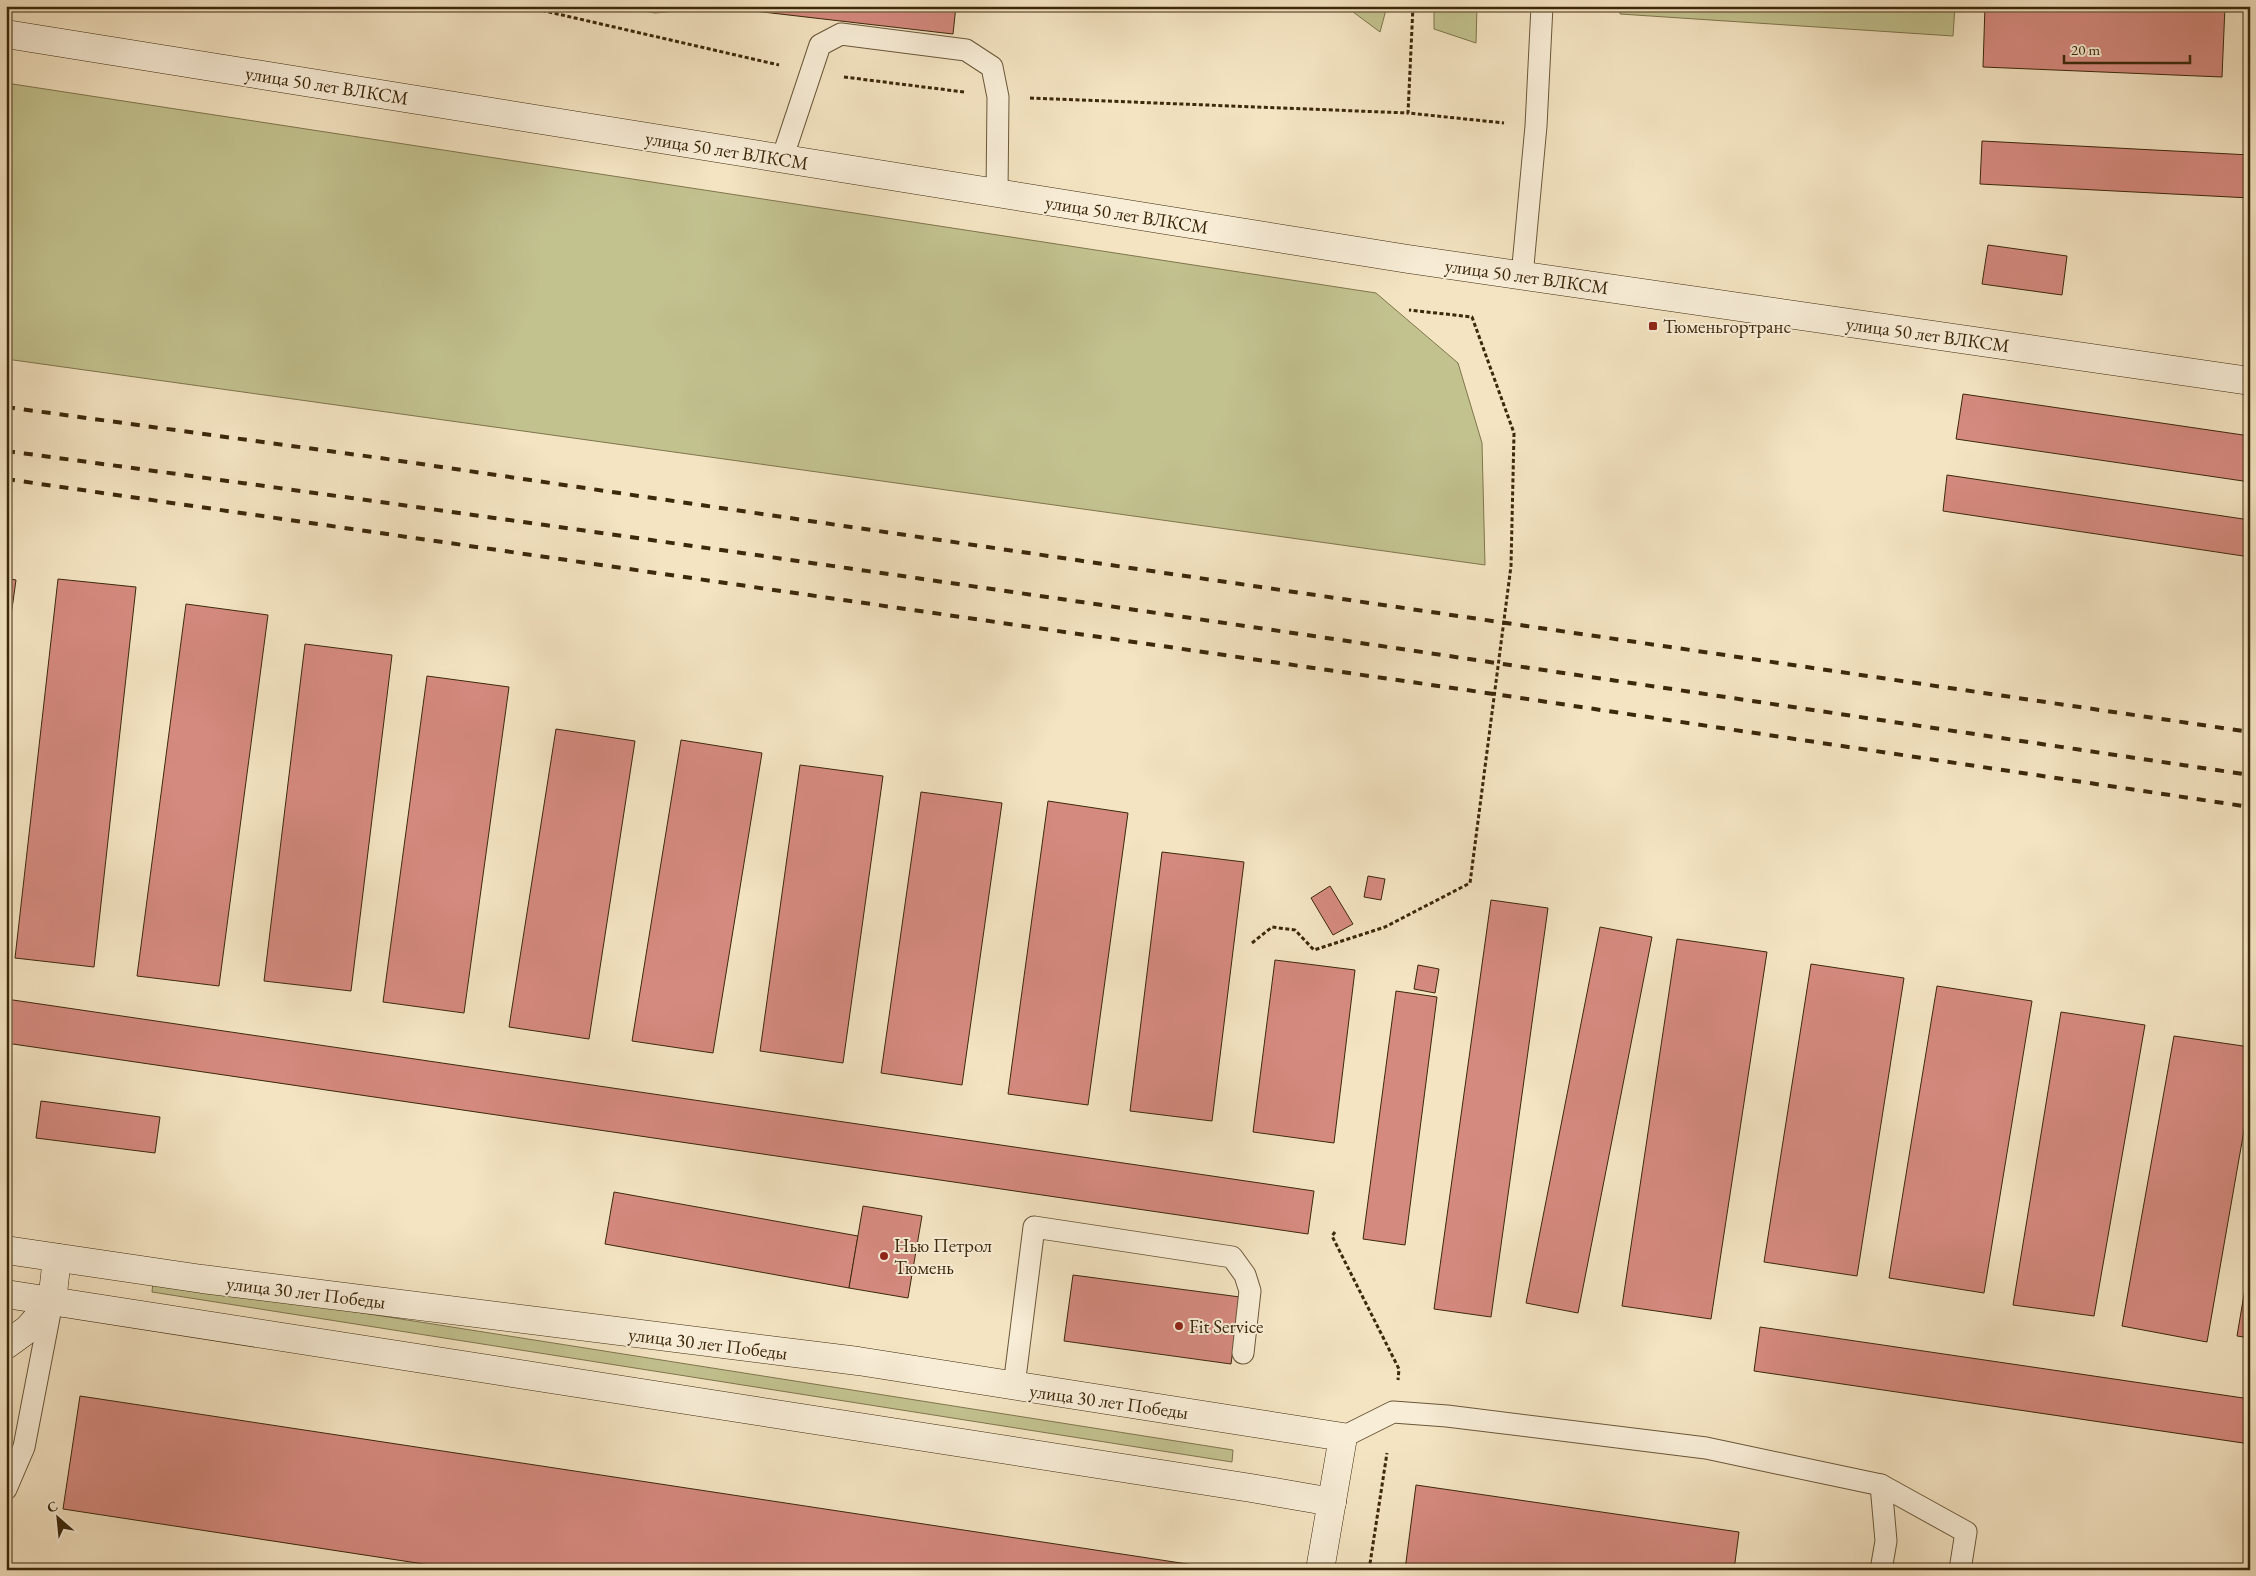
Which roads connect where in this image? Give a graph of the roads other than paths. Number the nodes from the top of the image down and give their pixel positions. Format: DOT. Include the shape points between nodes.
graph roads {
  1 [pos="1542,6"];
  2 [pos="6,34"];
  3 [pos="782,159"];
  4 [pos="997,193"];
  5 [pos="1522,276"];
  6 [pos="2250,382"];
  7 [pos="6,1250"];
  8 [pos="57,1258"];
  9 [pos="6,1294"];
  10 [pos="52,1302"];
  11 [pos="6,1314"];
  12 [pos="6,1345"];
  13 [pos="1243,1353"];
  14 [pos="1014,1386"];
  15 [pos="1343,1437"];
  16 [pos="1881,1485"];
  17 [pos="6,1489"];
  18 [pos="1332,1502"];
  19 [pos="1320,1570"];
  20 [pos="1881,1570"];
  21 [pos="1960,1570"];
  1 -- 5 [label="lane" via="1536,126"];
  2 -- 3 [label="street, улица 50 лет ВЛКСМ"];
  3 -- 4 [label="street, улица 50 лет ВЛКСМ"];
  3 -- 4 [label="lane" via="820,45 841,34 966,50 992,67 998,97"];
  4 -- 5 [label="street, улица 50 лет ВЛКСМ"];
  5 -- 6 [label="street, улица 50 лет ВЛКСМ"];
  7 -- 8 [label="street, улица 30 лет Победы"];
  8 -- 10 [label="street"];
  8 -- 14 [label="street, улица 30 лет Победы" via="202,1280 858,1361"];
  9 -- 10 [label="street"];
  10 -- 11 [label="street"];
  10 -- 12 [label="street" via="28,1329"];
  10 -- 17 [label="lane" via="24,1447"];
  10 -- 18 [label="street"];
  13 -- 14 [label="lane" via="1250,1292 1245,1274 1232,1257 1034,1227"];
  14 -- 15 [label="street, улица 30 лет Победы"];
  15 -- 16 [label="lane" via="1393,1412 1446,1416 1706,1448"];
  15 -- 18 [label="street"];
  16 -- 20 [label="lane" via="1886,1541"];
  16 -- 21 [label="lane" via="1966,1532"];
  18 -- 19 [label="street"];
}
